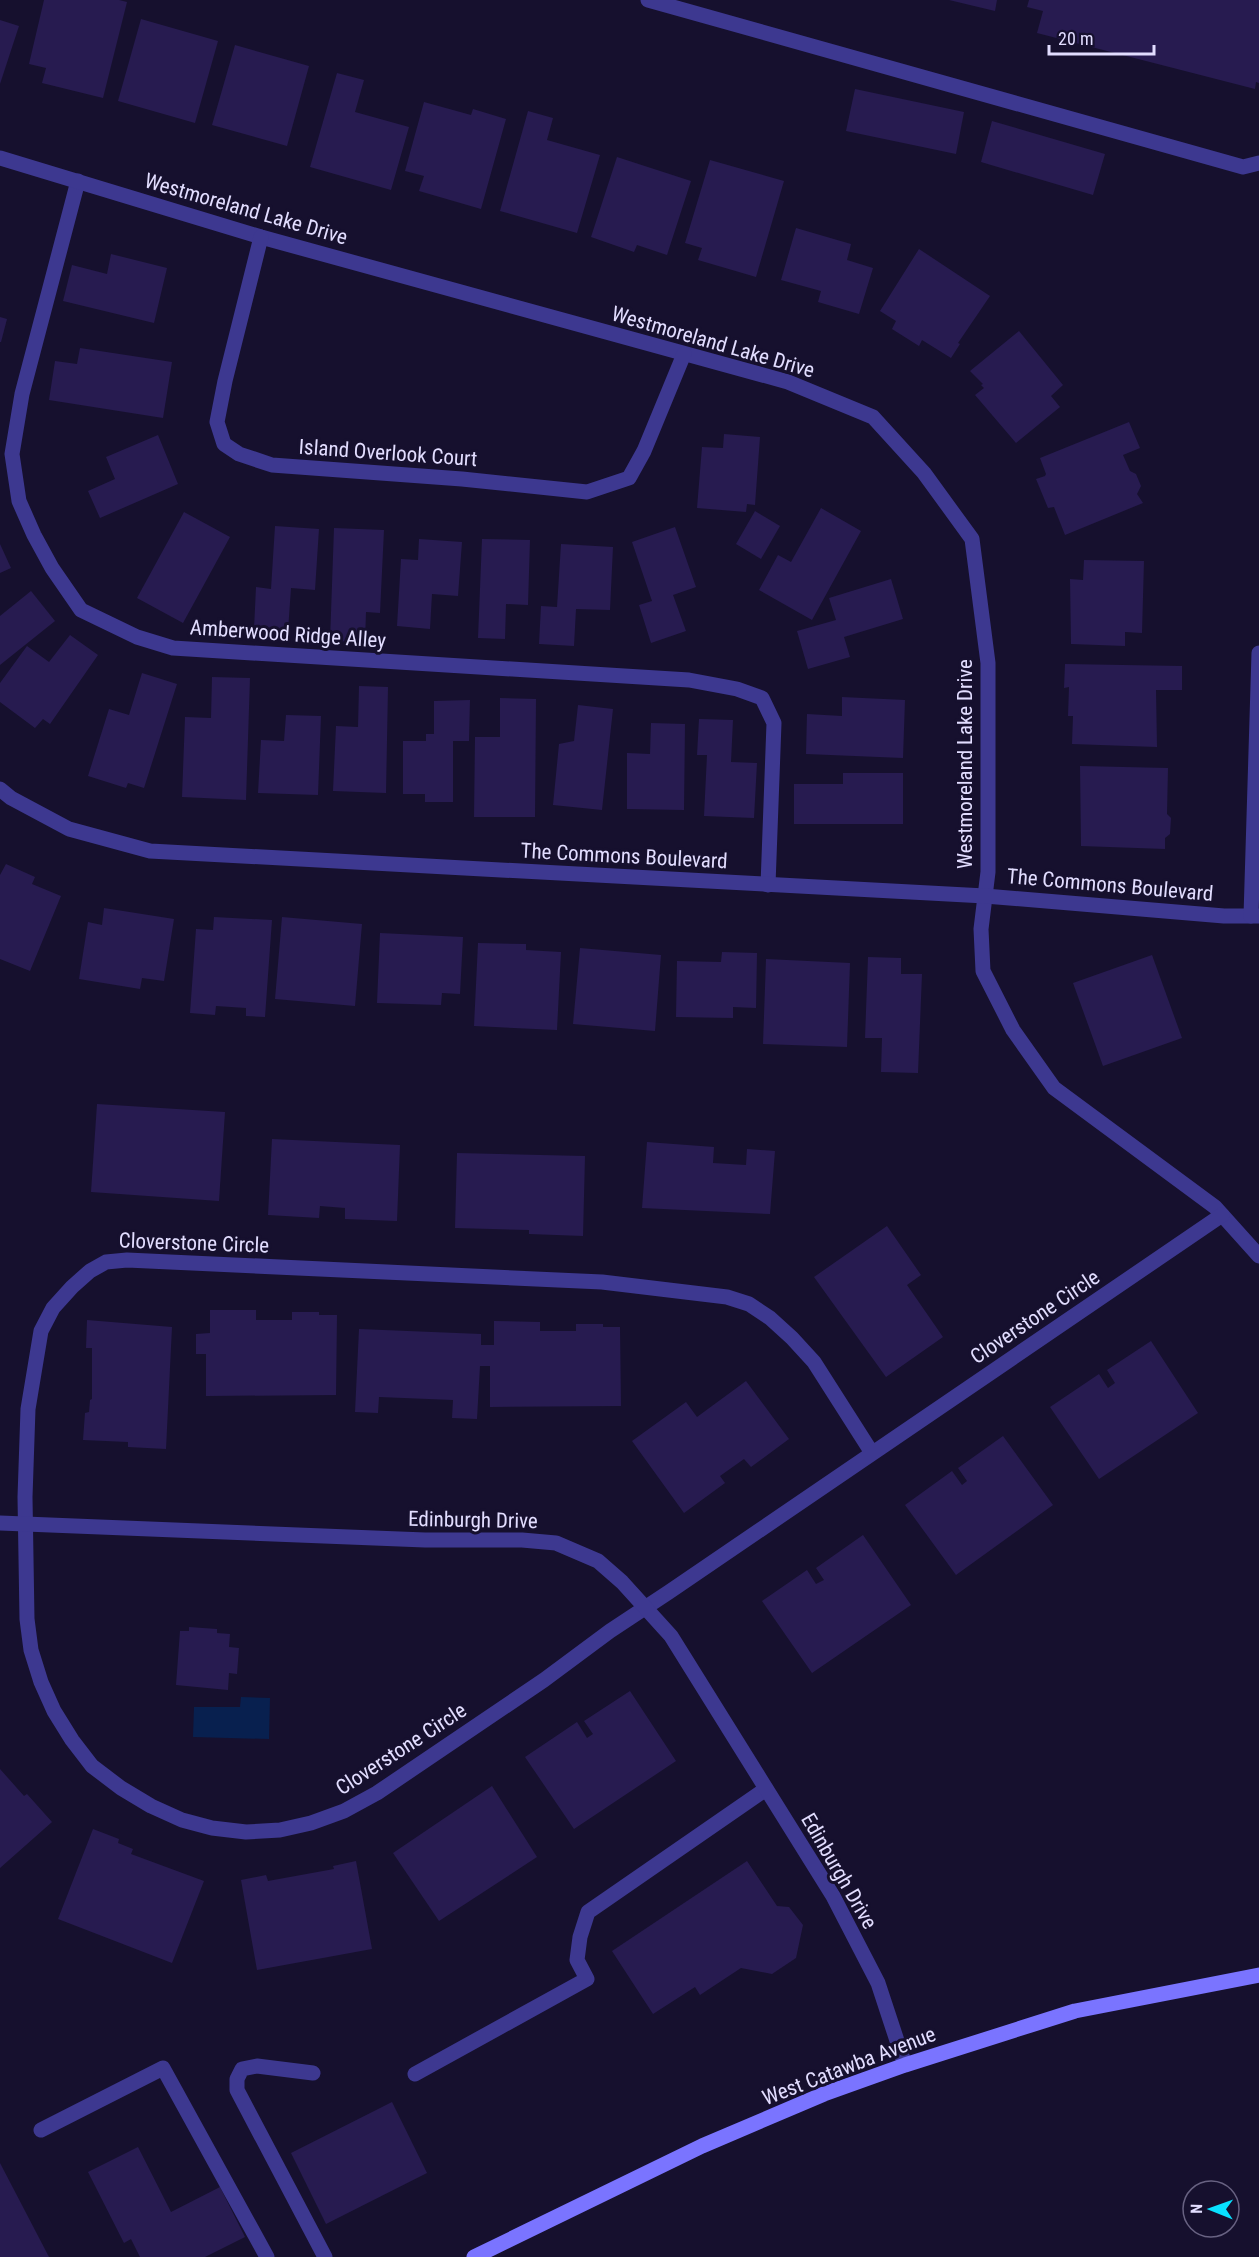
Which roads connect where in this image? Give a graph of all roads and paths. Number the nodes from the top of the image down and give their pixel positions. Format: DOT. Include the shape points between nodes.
graph roads {
  1 [pos="648,0"];
  2 [pos="0,158"];
  3 [pos="1259,163"];
  4 [pos="78,181"];
  5 [pos="261,237"];
  6 [pos="684,354"];
  7 [pos="1259,653"];
  8 [pos="0,789"];
  9 [pos="768,885"];
  10 [pos="985,896"];
  11 [pos="1255,916"];
  12 [pos="1222,1215"];
  13 [pos="1259,1256"];
  14 [pos="872,1453"];
  15 [pos="0,1523"];
  16 [pos="26,1525"];
  17 [pos="645,1609"];
  18 [pos="766,1789"];
  19 [pos="1259,1975"];
  20 [pos="905,2065"];
  21 [pos="313,2073"];
  22 [pos="415,2074"];
  23 [pos="41,2130"];
  24 [pos="267,2257"];
  25 [pos="325,2257"];
  26 [pos="474,2257"];
  1 -- 3 [label="street" via="1243,167"];
  2 -- 4 [label="street, Westmoreland Lake Drive"];
  4 -- 5 [label="street, Westmoreland Lake Drive"];
  4 -- 9 [label="street, Amberwood Ridge Alley" via="22,394 12,454 20,501 33,535 81,610 137,637 173,648 689,680 762,698 774,723"];
  5 -- 6 [label="street, Westmoreland Lake Drive"];
  5 -- 6 [label="street, Island Overlook Court" via="218,422 224,444 239,454 272,465 587,492 629,478"];
  6 -- 10 [label="street, Westmoreland Lake Drive" via="788,382 873,417 924,473 972,539 988,663"];
  7 -- 11 [label="street"];
  8 -- 9 [label="street, The Commons Boulevard" via="69,829 150,851"];
  9 -- 10 [label="street, The Commons Boulevard"];
  10 -- 11 [label="street, The Commons Boulevard"];
  10 -- 12 [label="street, Westmoreland Lake Drive" via="981,929 983,971 1013,1030 1054,1088"];
  12 -- 13 [label="street, Westmoreland Lake Drive"];
  12 -- 14 [label="street, Cloverstone Circle"];
  14 -- 16 [label="street, Cloverstone Circle" via="814,1362 792,1338 749,1304 727,1297 602,1282 127,1260 106,1262 90,1271 53,1308 41,1331 28,1409"];
  14 -- 17 [label="street, Cloverstone Circle"];
  15 -- 16 [label="street, Edinburgh Drive"];
  16 -- 17 [label="street, Edinburgh Drive" via="555,1544 598,1561"];
  16 -- 17 [label="street, Cloverstone Circle" via="31,1650 60,1721 92,1766 121,1788 182,1820 212,1828 280,1830 344,1811"];
  17 -- 18 [label="street, Edinburgh Drive" via="671,1636"];
  18 -- 20 [label="street, Edinburgh Drive" via="833,1896 878,1983"];
  18 -- 22 [label="street" via="588,1912 577,1960 586,1979"];
  19 -- 20 [label="main road, West Catawba Avenue" via="1075,2011"];
  20 -- 26 [label="main road, West Catawba Avenue" via="824,2094 702,2146"];
  21 -- 25 [label="street" via="257,2066 242,2070 237,2090"];
  23 -- 24 [label="street" via="163,2068"];
}
